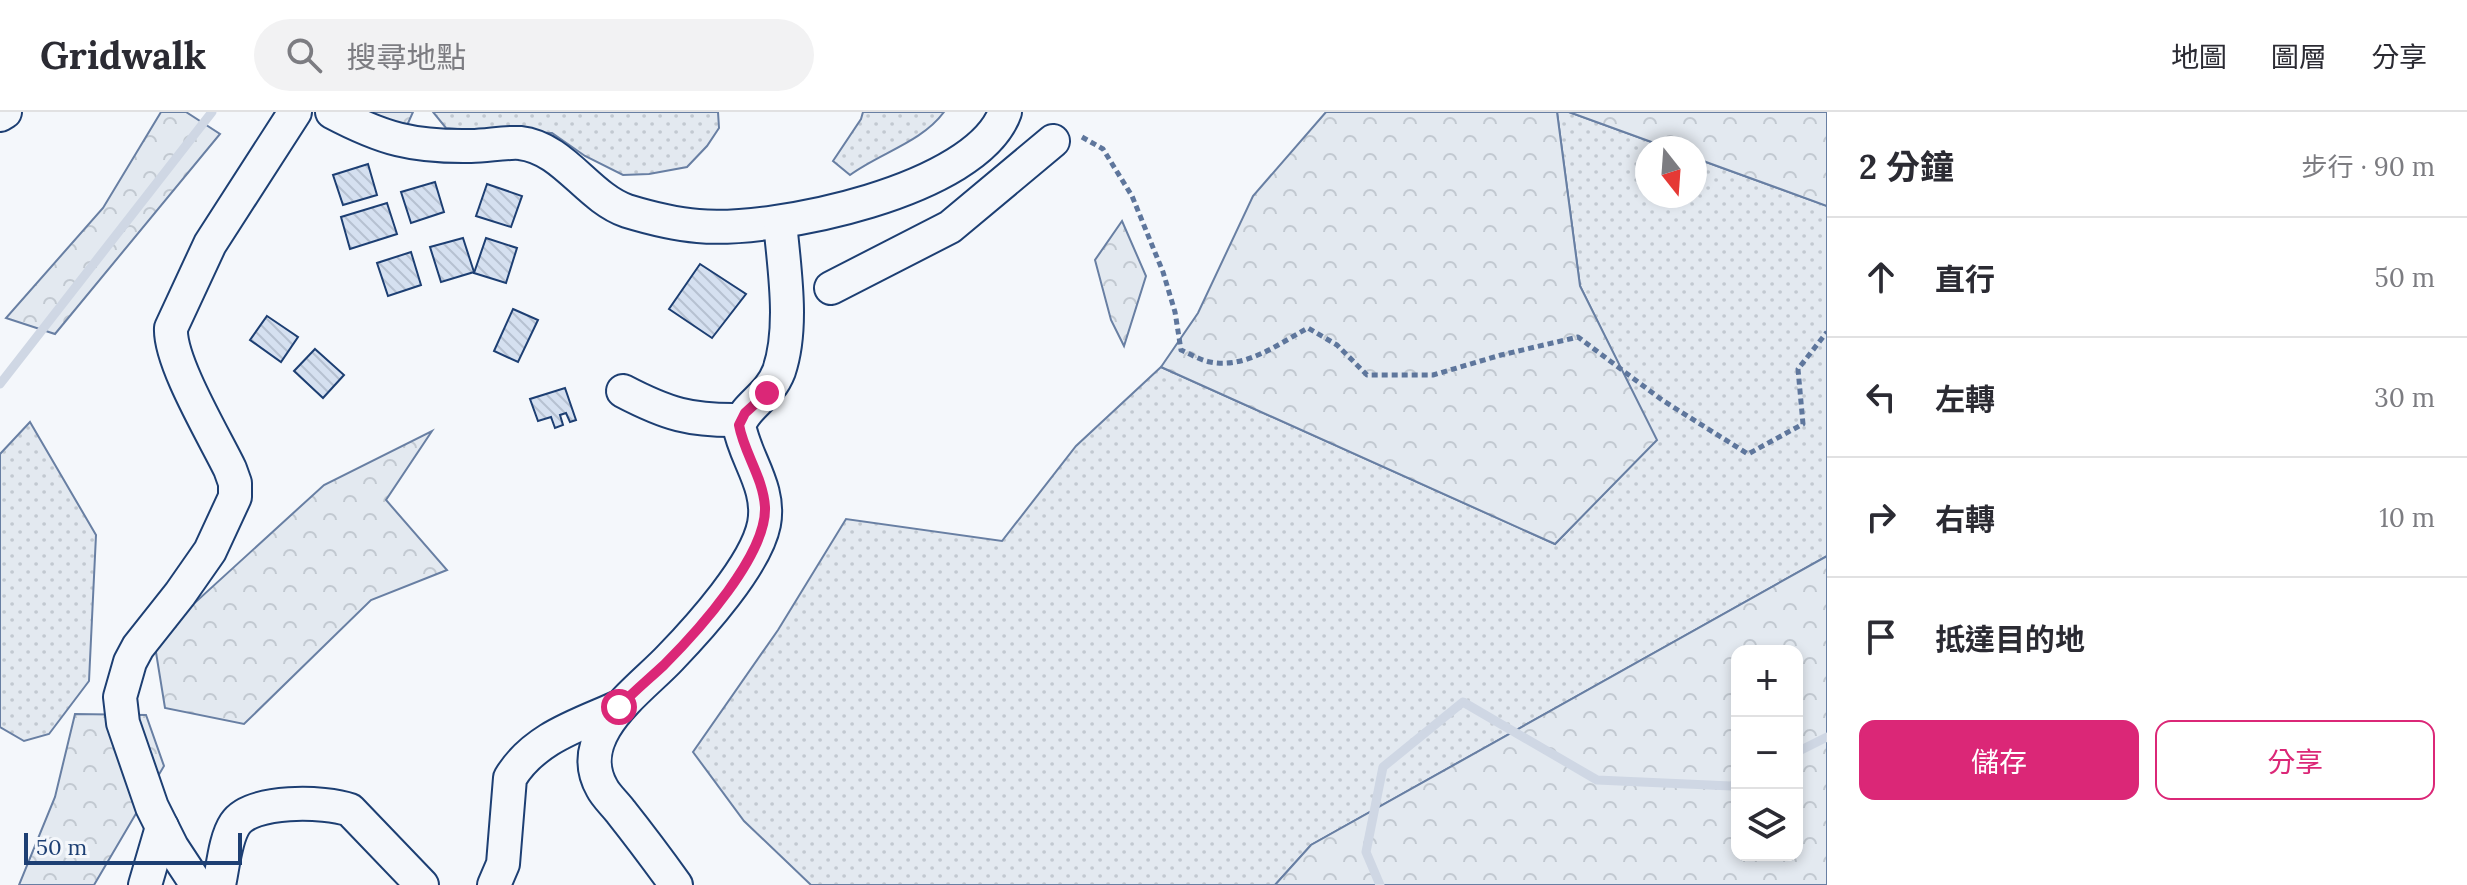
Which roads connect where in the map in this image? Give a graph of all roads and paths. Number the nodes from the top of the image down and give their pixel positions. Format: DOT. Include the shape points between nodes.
graph roads {
  1 [pos="295,112"];
  2 [pos="332,112"];
  3 [pos="1005,112"];
  4 [pos="1053,141"];
  5 [pos="931,178"];
  6 [pos="780,222"];
  7 [pos="950,227"];
  8 [pos="831,288"];
  9 [pos="1827,332"];
  10 [pos="623,391"];
  11 [pos="741,420"];
  12 [pos="619,707"];
  13 [pos="162,827"];
  14 [pos="145,885"];
  15 [pos="197,885"];
  16 [pos="219,885"];
  17 [pos="422,885"];
  18 [pos="494,885"];
  19 [pos="676,885"];
  1 -- 13 [label="street" via="210,244 171,328 170,339 188,384 230,469 235,497 210,551 138,647 122,688 123,723"];
  2 -- 6 [label="street" via="399,141 452,146 520,143 539,148 622,209 656,219 700,227"];
  3 -- 5 [label="street" via="976,152"];
  4 -- 7 [label="street"];
  4 -- 9 [label="path" via="1072,132 1103,149 1132,196 1163,272 1181,350 1208,362 1231,364 1253,358 1308,328 1337,345 1367,375 1433,375 1578,337 1662,400 1748,454 1803,424 1798,369"];
  5 -- 6 [label="street" via="868,201"];
  5 -- 7 [label="street"];
  6 -- 11 [label="street" via="786,319 779,370 767,393"];
  7 -- 8 [label="street"];
  10 -- 11 [label="street" via="662,411"];
  11 -- 12 [label="street" via="739,430 765,506 757,542 698,628"];
  12 -- 18 [label="street" via="546,740 517,765 510,778 503,864"];
  12 -- 19 [label="street" via="597,747 601,788"];
  13 -- 14 [label="street"];
  13 -- 15 [label="street"];
  16 -- 17 [label="street" via="233,826 241,817 268,807 320,805 350,810"];
}
